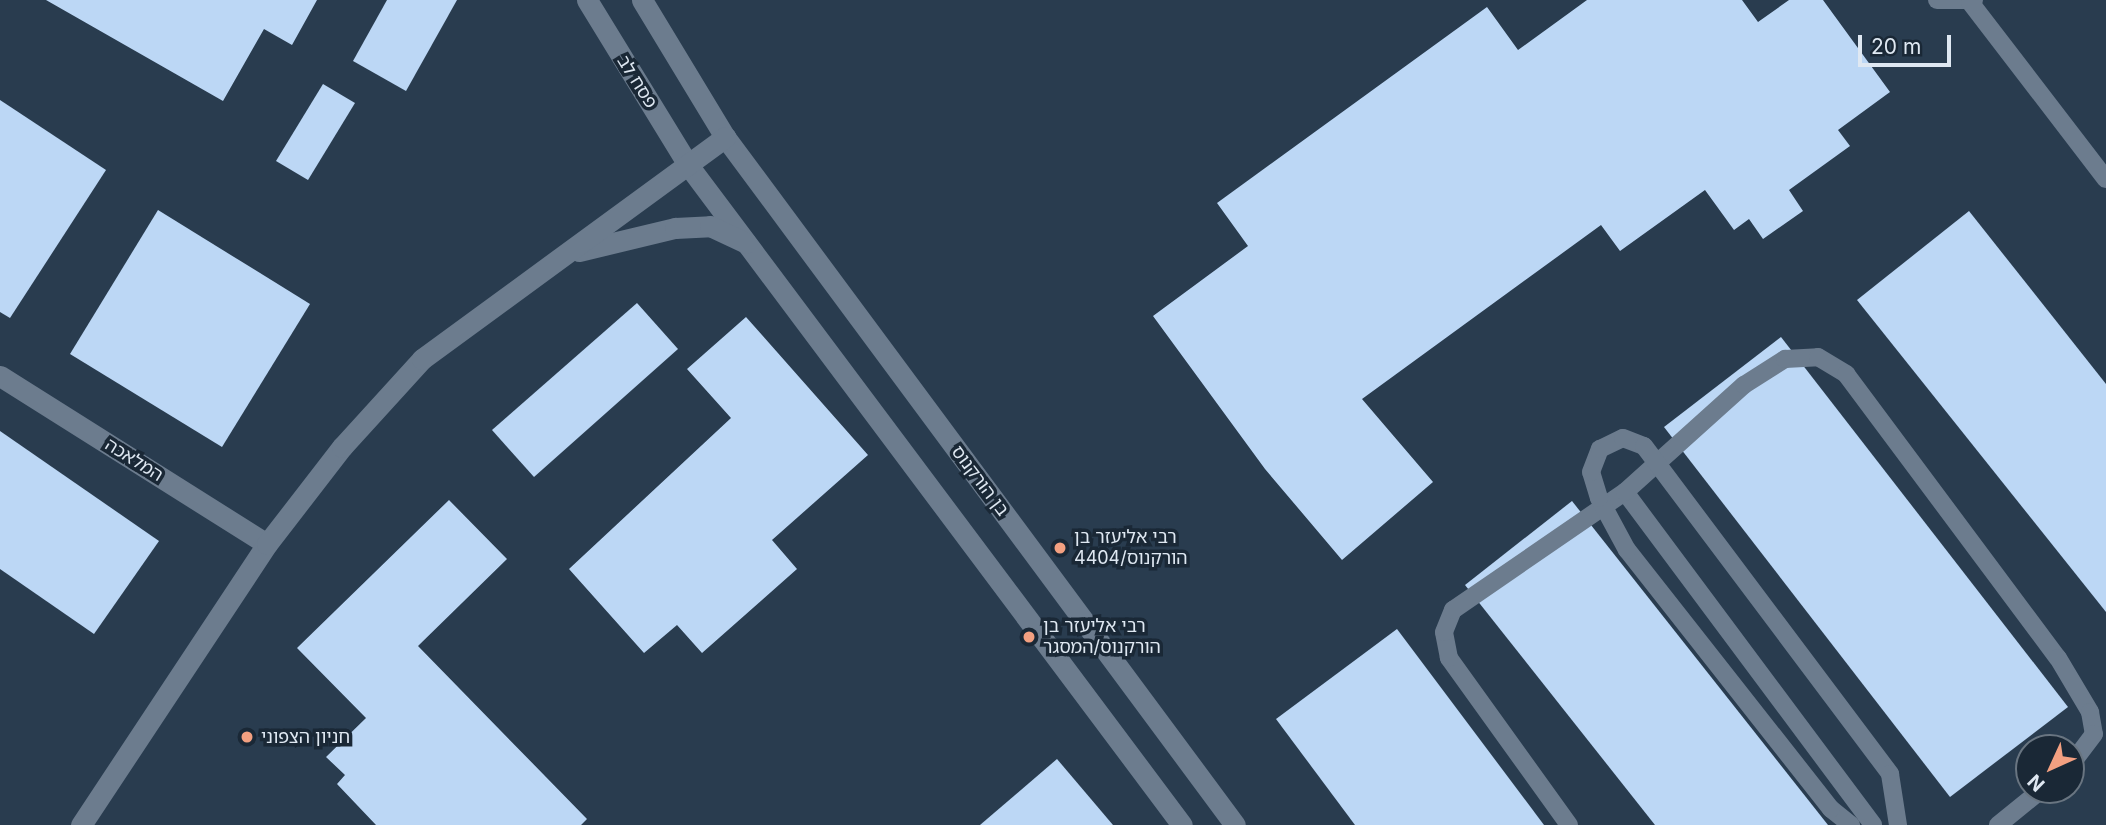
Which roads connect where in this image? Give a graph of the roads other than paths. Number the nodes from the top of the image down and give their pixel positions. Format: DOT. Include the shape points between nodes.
graph roads {
  1 [pos="587,0"];
  2 [pos="642,0"];
  3 [pos="1937,0"];
  4 [pos="1972,1"];
  5 [pos="724,137"];
  6 [pos="688,165"];
  7 [pos="2106,179"];
  8 [pos="749,244"];
  9 [pos="566,254"];
  10 [pos="0,376"];
  11 [pos="1625,492"];
  12 [pos="267,544"];
  13 [pos="2085,746"];
  14 [pos="2024,804"];
  15 [pos="81,825"];
  16 [pos="1182,825"];
  17 [pos="1235,825"];
  18 [pos="1569,825"];
  19 [pos="1851,825"];
  20 [pos="1873,825"];
  21 [pos="1898,825"];
  22 [pos="1998,825"];
  1 -- 6 [label="street, פסח לב"];
  2 -- 5 [label="street"];
  3 -- 4 [label="lane"];
  4 -- 7 [label="lane"];
  5 -- 6 [label="street"];
  5 -- 17 [label="street, בן הורקנוס"];
  6 -- 8 [label="street"];
  6 -- 9 [label="street"];
  8 -- 9 [label="street" via="710,226 675,228"];
  8 -- 16 [label="street"];
  9 -- 12 [label="street" via="422,359 342,447"];
  10 -- 12 [label="street, המלאכה"];
  11 -- 13 [label="lane" via="1744,385 1784,359 1818,357 1846,374 2058,658 2090,712 2094,734"];
  11 -- 18 [label="lane" via="1453,610 1444,632 1449,658"];
  11 -- 20 [label="lane"];
  12 -- 15 [label="street"];
  14 -- 22 [label="lane"];
  19 -- 21 [label="lane" via="1831,809 1627,550 1599,498 1591,472 1600,449 1623,438 1644,446 1890,774"];
}
